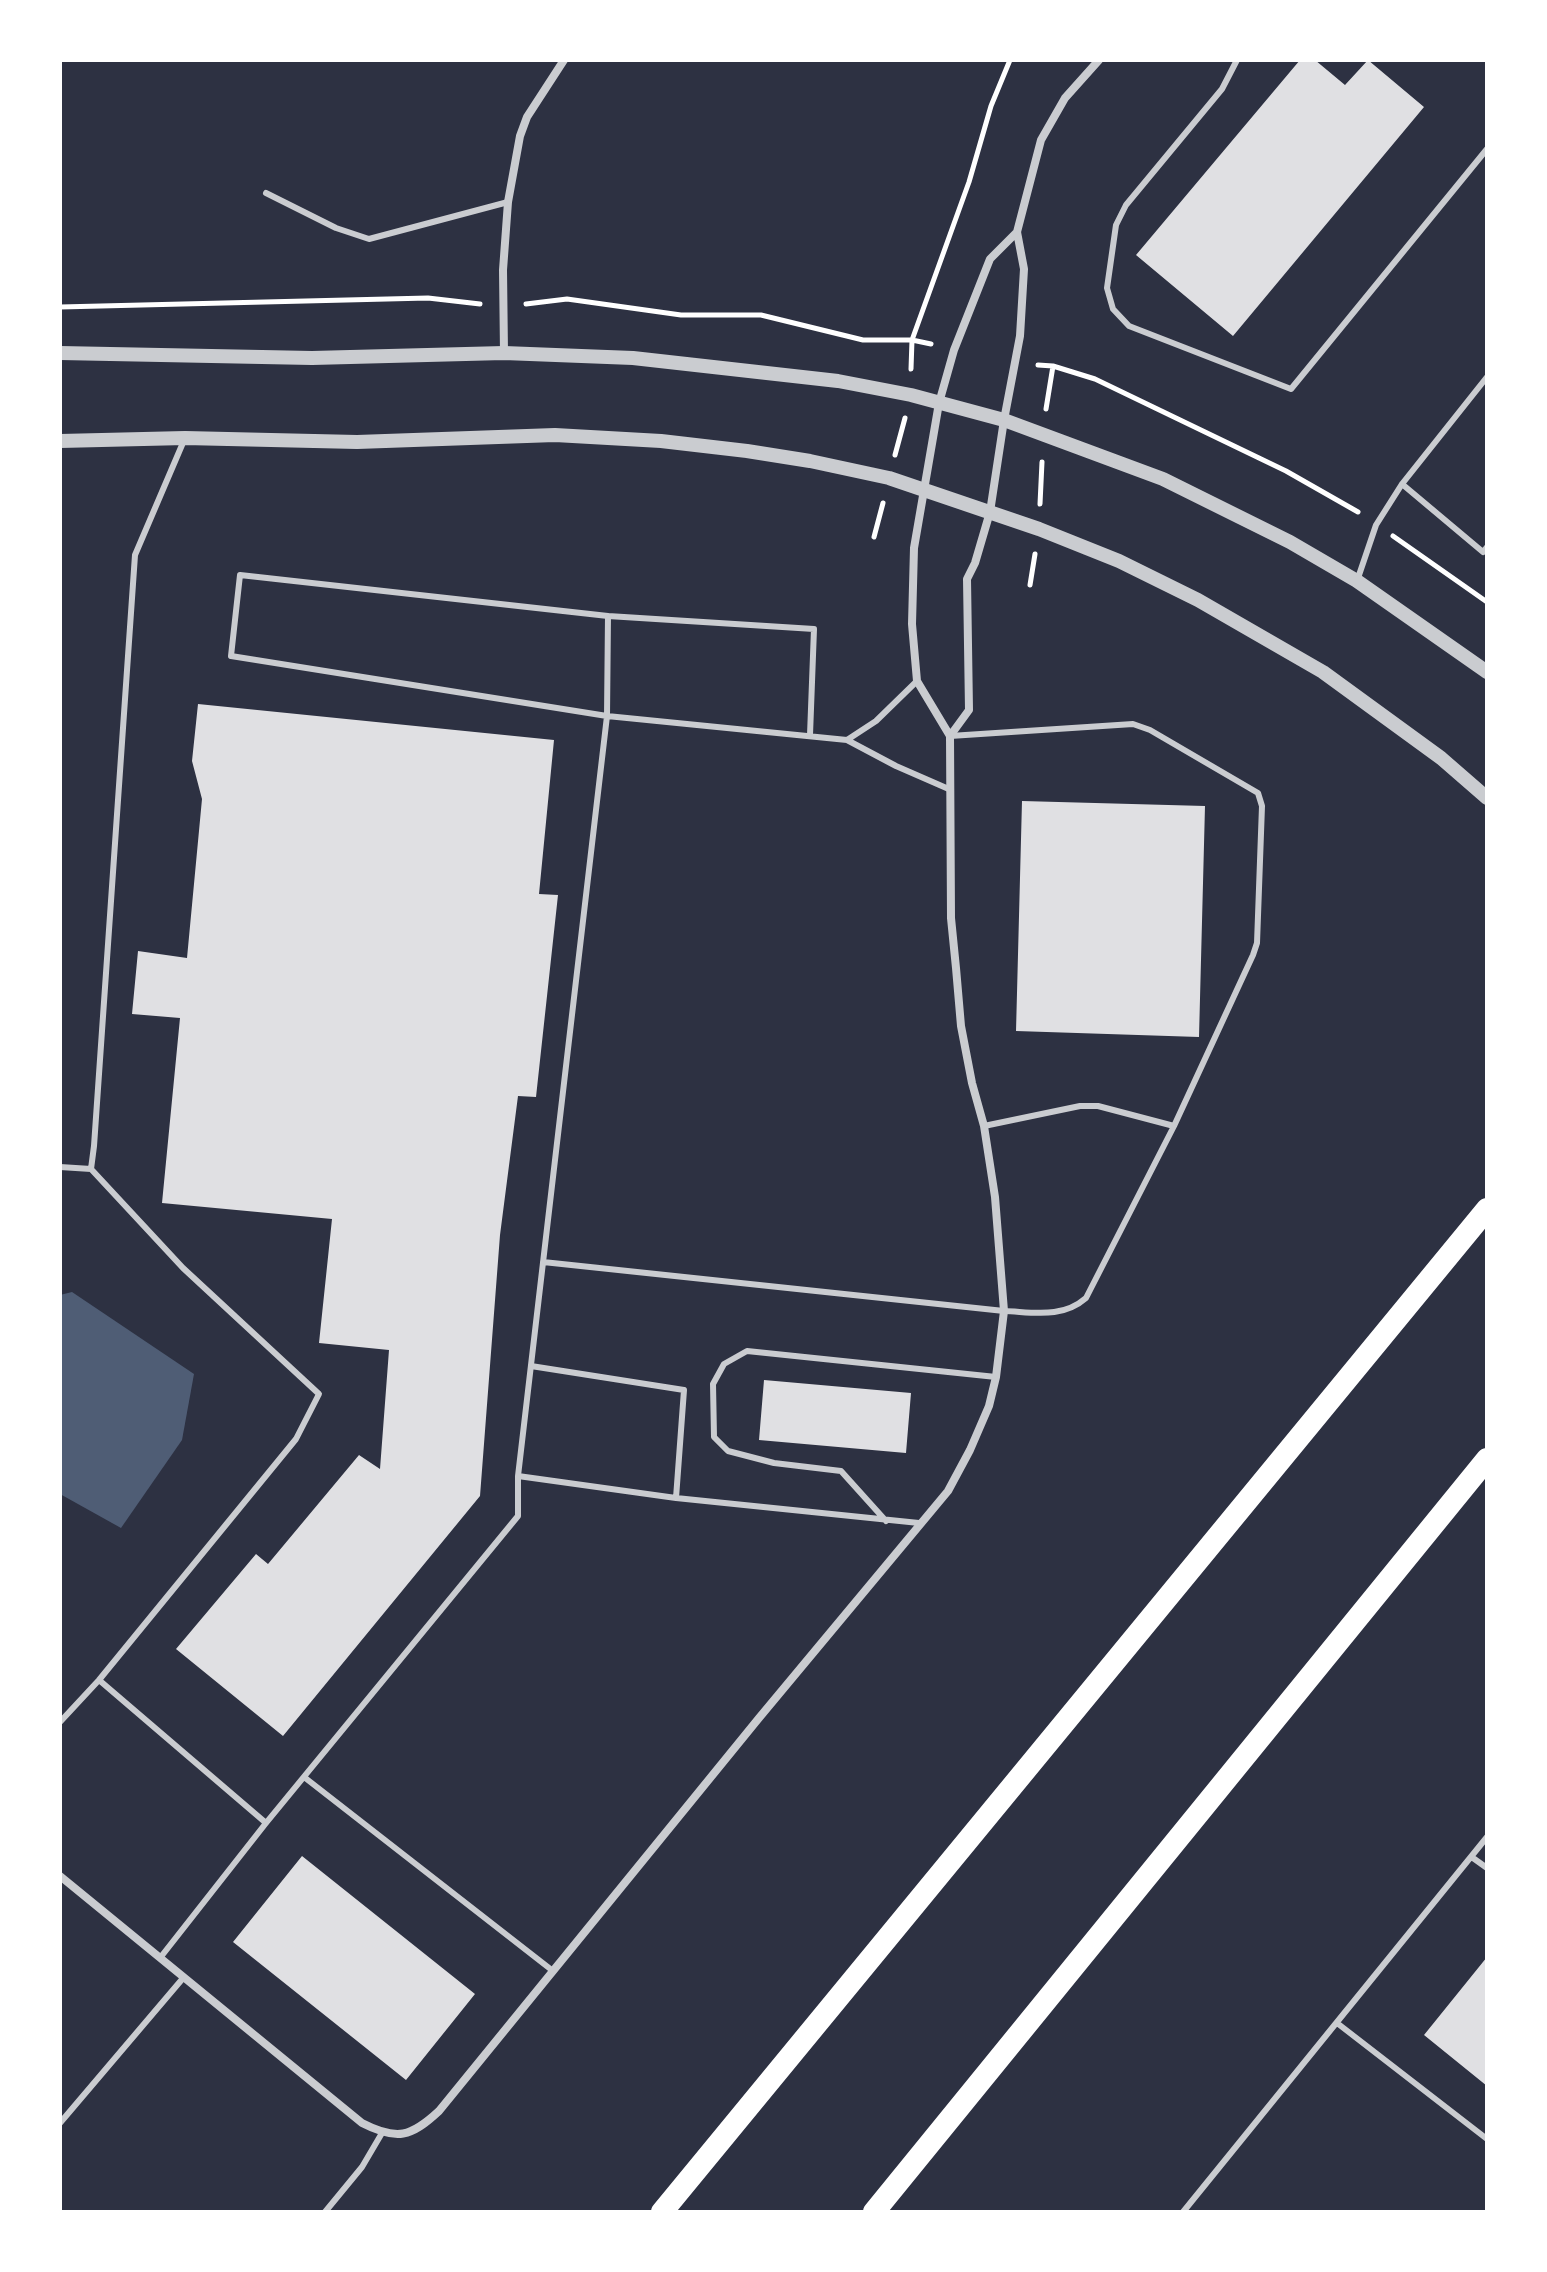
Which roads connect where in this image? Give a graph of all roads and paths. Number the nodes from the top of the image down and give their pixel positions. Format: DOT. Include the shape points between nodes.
graph roads {
  1 [pos="564,60"];
  2 [pos="1010,60"];
  3 [pos="1099,60"];
  4 [pos="1237,60"];
  5 [pos="1487,149"];
  6 [pos="266,193"];
  7 [pos="508,202"];
  8 [pos="1017,232"];
  9 [pos="428,298"];
  10 [pos="567,299"];
  11 [pos="60,307"];
  12 [pos="912,340"];
  13 [pos="954,350"];
  14 [pos="60,353"];
  15 [pos="504,353"];
  16 [pos="1015,364"];
  17 [pos="1053,366"];
  18 [pos="1487,377"];
  19 [pos="911,395"];
  20 [pos="939,403"];
  21 [pos="1004,420"];
  22 [pos="1043,433"];
  23 [pos="185,438"];
  24 [pos="60,441"];
  25 [pos="889,478"];
  26 [pos="1402,484"];
  27 [pos="923,489"];
  28 [pos="990,512"];
  29 [pos="1376,525"];
  30 [pos="1039,529"];
  31 [pos="874,537"];
  32 [pos="1486,552"];
  33 [pos="1357,581"];
  34 [pos="1030,585"];
  35 [pos="1487,602"];
  36 [pos="608,616"];
  37 [pos="1487,672"];
  38 [pos="917,681"];
  39 [pos="607,716"];
  40 [pos="810,735"];
  41 [pos="950,736"];
  42 [pos="847,740"];
  43 [pos="951,790"];
  44 [pos="1487,798"];
  45 [pos="984,1126"];
  46 [pos="1174,1126"];
  47 [pos="60,1167"];
  48 [pos="91,1169"];
  49 [pos="1487,1209"];
  50 [pos="543,1262"];
  51 [pos="1004,1311"];
  52 [pos="531,1366"];
  53 [pos="996,1377"];
  54 [pos="1487,1459"];
  55 [pos="518,1476"];
  56 [pos="676,1498"];
  57 [pos="886,1521"];
  58 [pos="919,1523"];
  59 [pos="99,1680"];
  60 [pos="60,1722"];
  61 [pos="304,1777"];
  62 [pos="266,1823"];
  63 [pos="1487,1837"];
  64 [pos="1473,1858"];
  65 [pos="1487,1868"];
  66 [pos="60,1876"];
  67 [pos="160,1958"];
  68 [pos="553,1971"];
  69 [pos="184,1977"];
  70 [pos="1337,2023"];
  71 [pos="60,2123"];
  72 [pos="382,2133"];
  73 [pos="1487,2139"];
  74 [pos="325,2212"];
  75 [pos="662,2212"];
  76 [pos="874,2212"];
  77 [pos="1183,2212"];
  1 -- 7 [label="street" via="527,117"];
  2 -- 12 [label="path"];
  3 -- 8 [label="street" via="1065,98 1041,140"];
  4 -- 5 [label="lane" via="1222,89 1126,205 1116,225 1107,288 1113,309 1129,326 1291,389"];
  6 -- 7 [label="lane" via="369,239"];
  7 -- 15 [label="street"];
  8 -- 13 [label="street" via="990,259"];
  8 -- 16 [label="street" via="1024,269"];
  9 -- 11 [label="path"];
  10 -- 12 [label="path" via="681,315 761,315 863,340"];
  12 -- 13 [label="path"];
  12 -- 19 [label="path"];
  13 -- 20 [label="street"];
  14 -- 15 [label="street" via="312,358"];
  15 -- 19 [label="street" via="633,358 838,381"];
  16 -- 17 [label="path"];
  16 -- 21 [label="street"];
  17 -- 22 [label="path"];
  17 -- 29 [label="path" via="1095,379 1221,439"];
  18 -- 26 [label="lane"];
  19 -- 20 [label="street"];
  19 -- 25 [label="path"];
  20 -- 21 [label="street"];
  20 -- 27 [label="street"];
  21 -- 22 [label="street"];
  21 -- 28 [label="street"];
  22 -- 30 [label="path"];
  22 -- 33 [label="street" via="1163,479"];
  23 -- 24 [label="street"];
  23 -- 25 [label="street" via="357,442 555,435 661,441 810,461"];
  23 -- 48 [label="lane" via="135,555"];
  25 -- 27 [label="street"];
  25 -- 31 [label="path"];
  26 -- 29 [label="lane"];
  26 -- 32 [label="lane"];
  27 -- 28 [label="street"];
  27 -- 38 [label="street" via="912,608"];
  28 -- 30 [label="street"];
  28 -- 41 [label="street" via="967,579 969,710"];
  29 -- 33 [label="lane"];
  29 -- 35 [label="path"];
  30 -- 34 [label="path"];
  30 -- 44 [label="street" via="1198,600 1323,672"];
  33 -- 37 [label="street"];
  36 -- 39 [label="lane"];
  36 -- 39 [label="lane" via="240,575 231,656"];
  36 -- 40 [label="lane" via="814,629"];
  38 -- 41 [label="street"];
  38 -- 42 [label="lane" via="876,721"];
  39 -- 40 [label="lane"];
  39 -- 50 [label="lane"];
  40 -- 42 [label="lane"];
  41 -- 43 [label="street"];
  41 -- 46 [label="lane" via="1133,724 1258,793 1262,806 1257,943"];
  42 -- 43 [label="lane"];
  43 -- 45 [label="street" via="951,918 961,1026"];
  45 -- 46 [label="lane" via="1080,1106"];
  45 -- 51 [label="street"];
  46 -- 51 [label="lane" via="1086,1298 1062,1313"];
  47 -- 48 [label="lane"];
  48 -- 59 [label="lane" via="183,1268 319,1394 296,1439"];
  49 -- 75 [label="highway"];
  50 -- 51 [label="lane"];
  50 -- 52 [label="lane"];
  51 -- 53 [label="street"];
  52 -- 55 [label="lane"];
  52 -- 56 [label="lane" via="684,1390"];
  53 -- 57 [label="lane" via="747,1351 724,1364 713,1384 714,1437 728,1451 841,1471"];
  53 -- 58 [label="street" via="970,1450 948,1491"];
  54 -- 76 [label="highway"];
  55 -- 56 [label="lane"];
  55 -- 61 [label="lane" via="518,1516"];
  56 -- 57 [label="lane"];
  57 -- 58 [label="lane"];
  58 -- 68 [label="street"];
  59 -- 60 [label="lane"];
  59 -- 62 [label="lane"];
  61 -- 62 [label="lane"];
  61 -- 68 [label="lane"];
  62 -- 67 [label="lane"];
  63 -- 64 [label="lane"];
  64 -- 65 [label="lane"];
  64 -- 70 [label="lane"];
  66 -- 67 [label="street"];
  67 -- 69 [label="street"];
  68 -- 72 [label="street" via="439,2111 420,2128"];
  69 -- 71 [label="lane"];
  69 -- 72 [label="street" via="362,2123"];
  70 -- 73 [label="lane"];
  70 -- 77 [label="lane"];
  72 -- 74 [label="lane"];
}
